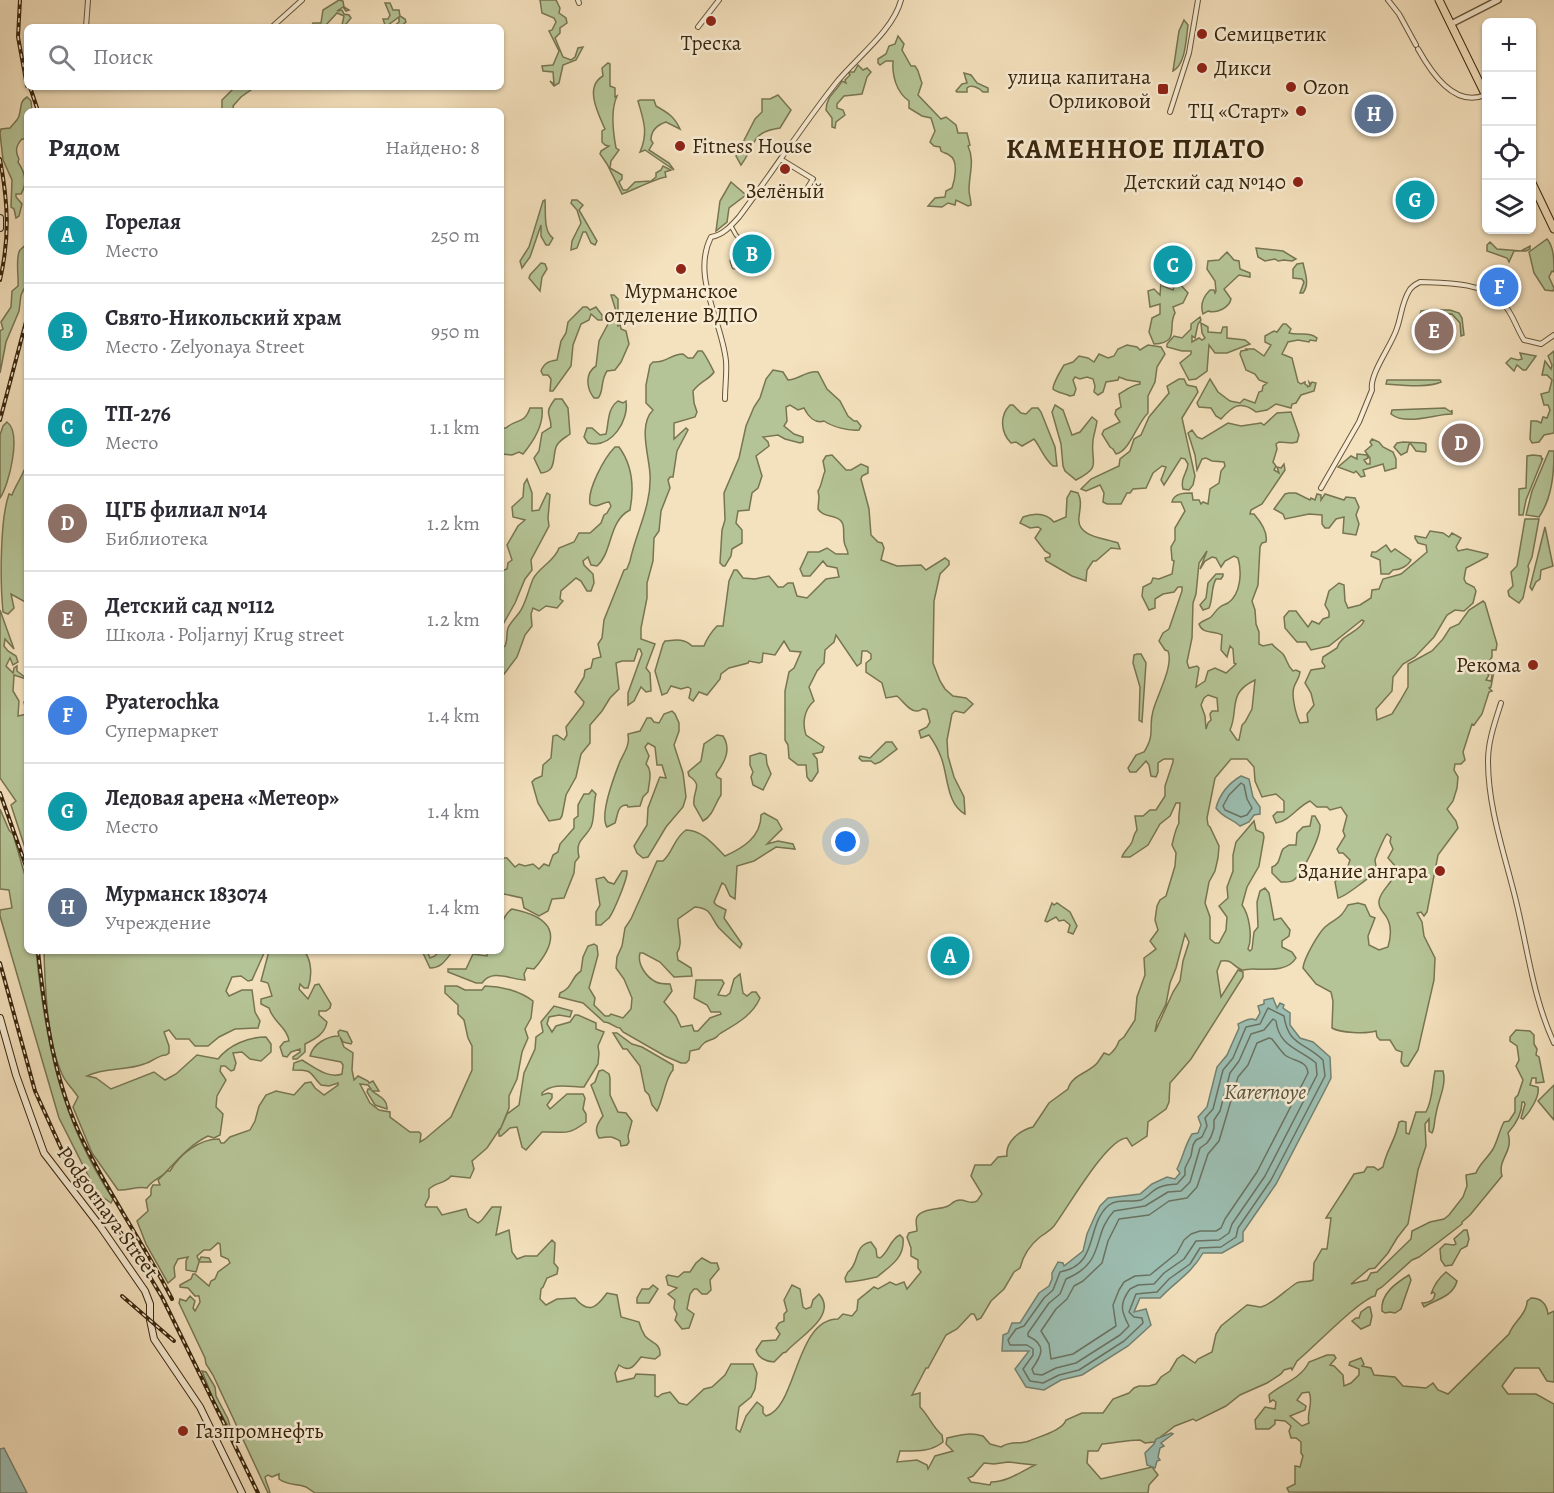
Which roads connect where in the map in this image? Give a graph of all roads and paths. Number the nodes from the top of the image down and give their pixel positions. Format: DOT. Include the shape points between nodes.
graph roads {
  1 [pos="88,0"];
  2 [pos="302,0"];
  3 [pos="719,0"];
  4 [pos="901,0"];
  5 [pos="1198,0"];
  6 [pos="1388,0"];
  7 [pos="1438,0"];
  8 [pos="1498,0"];
  9 [pos="86,24"];
  10 [pos="275,24"];
  11 [pos="1451,24"];
  12 [pos="698,27"];
  13 [pos="1482,87"];
  14 [pos="1482,96"];
  15 [pos="1170,112"];
  16 [pos="782,160"];
  17 [pos="1536,191"];
  18 [pos="803,195"];
  19 [pos="0,218"];
  20 [pos="731,226"];
  21 [pos="0,228"];
  22 [pos="1554,229"];
  23 [pos="744,243"];
  24 [pos="1554,335"];
  25 [pos="725,399"];
  26 [pos="1321,488"];
  27 [pos="1501,703"];
  28 [pos="0,1018"];
  29 [pos="1554,1043"];
  30 [pos="242,1493"];
  1 -- 9 [label="street"];
  2 -- 10 [label="street"];
  3 -- 12 [label="street"];
  4 -- 16 [label="street" via="884,30 837,82"];
  5 -- 15 [label="street" via="1189,53"];
  6 -- 14 [label="street" via="1444,86 1470,98"];
  7 -- 11 [label="main road"];
  8 -- 11 [label="street"];
  11 -- 13 [label="main road"];
  16 -- 18 [label="street" via="813,179"];
  16 -- 20 [label="street"];
  17 -- 22 [label="main road"];
  19 -- 21 [label="main road"];
  20 -- 23 [label="street"];
  20 -- 25 [label="street" via="711,237 703,264 726,361"];
  23 -- 23 [label="street" via="745,249 732,261 734,267 761,262 764,256 751,240"];
  24 -- 26 [label="street" via="1540,344 1524,340 1501,301 1478,288 1420,282 1415,285 1409,290 1359,422"];
  27 -- 29 [label="street" via="1491,736 1489,781 1534,989"];
  28 -- 30 [label="main road, Podgornaya Street" via="44,1153 145,1291 154,1339 200,1407"];
}
